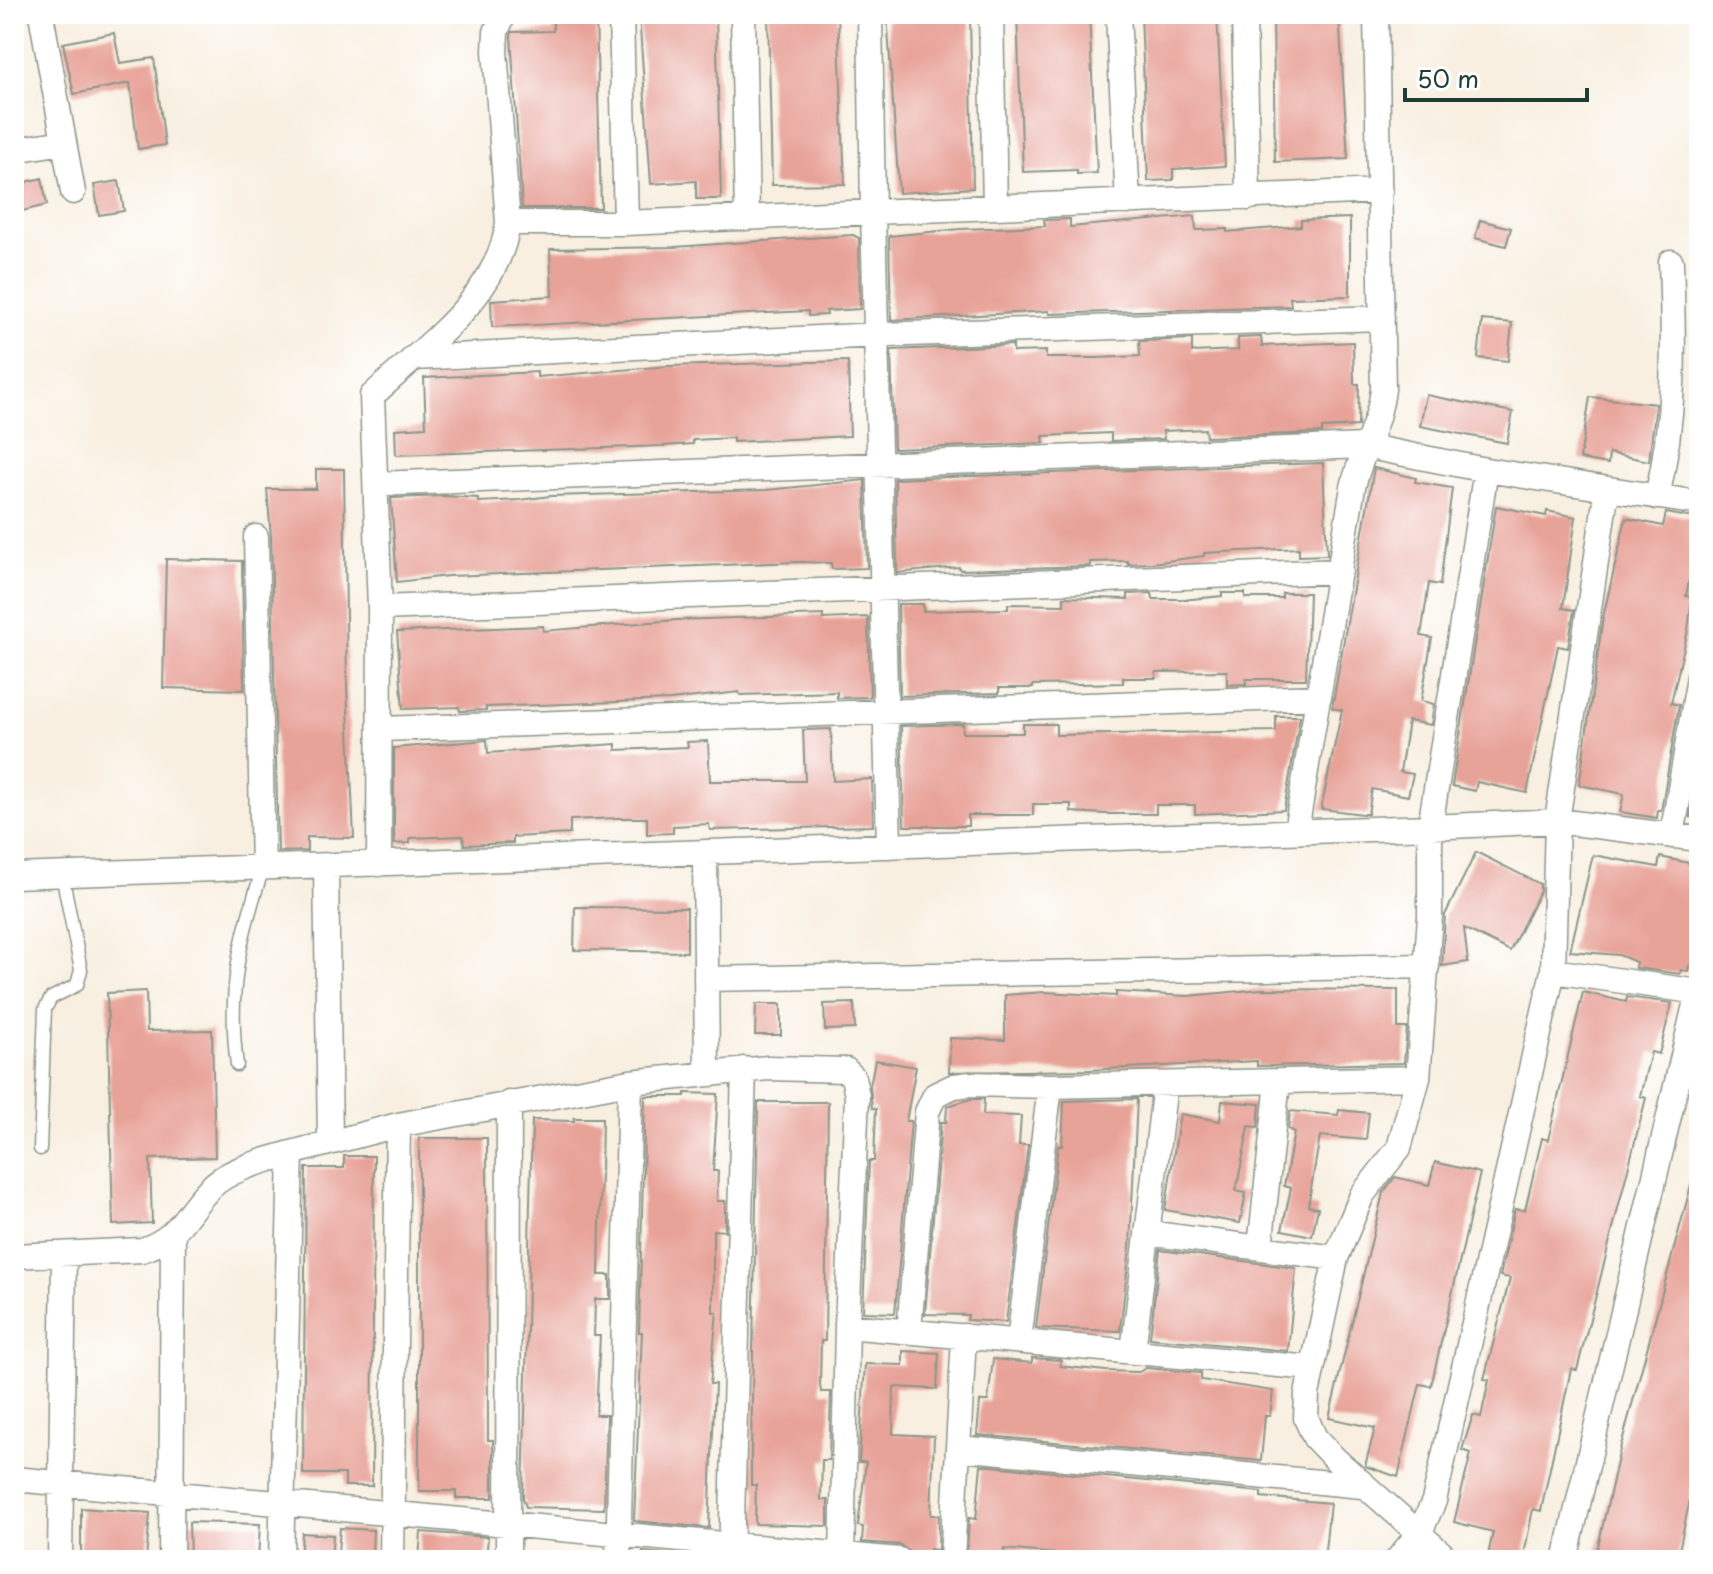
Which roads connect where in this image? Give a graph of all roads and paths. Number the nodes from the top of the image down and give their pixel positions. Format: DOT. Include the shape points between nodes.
graph roads {
  1 [pos="41,14"];
  2 [pos="504,14"];
  3 [pos="621,14"];
  4 [pos="743,14"];
  5 [pos="870,14"];
  6 [pos="991,14"];
  7 [pos="1118,14"];
  8 [pos="1244,14"];
  9 [pos="1376,14"];
  10 [pos="64,142"];
  11 [pos="14,150"];
  12 [pos="1380,191"];
  13 [pos="73,192"];
  14 [pos="1248,198"];
  15 [pos="1128,202"];
  16 [pos="995,207"];
  17 [pos="873,212"];
  18 [pos="747,218"];
  19 [pos="508,223"];
  20 [pos="626,223"];
  21 [pos="1671,262"];
  22 [pos="1382,318"];
  23 [pos="878,335"];
  24 [pos="413,358"];
  25 [pos="1364,446"];
  26 [pos="880,465"];
  27 [pos="1486,470"];
  28 [pos="376,484"];
  29 [pos="1607,489"];
  30 [pos="1657,497"];
  31 [pos="1699,503"];
  32 [pos="256,537"];
  33 [pos="1340,571"];
  34 [pos="885,590"];
  35 [pos="380,608"];
  36 [pos="1699,677"];
  37 [pos="1319,697"];
  38 [pos="885,714"];
  39 [pos="381,729"];
  40 [pos="1557,821"];
  41 [pos="1430,827"];
  42 [pos="1296,831"];
  43 [pos="1672,836"];
  44 [pos="1699,839"];
  45 [pos="889,846"];
  46 [pos="705,852"];
  47 [pos="379,864"];
  48 [pos="326,866"];
  49 [pos="263,868"];
  50 [pos="62,874"];
  51 [pos="14,876"];
  52 [pos="1427,966"];
  53 [pos="1553,971"];
  54 [pos="706,979"];
  55 [pos="1699,992"];
  56 [pos="237,1065"];
  57 [pos="744,1069"];
  58 [pos="707,1072"];
  59 [pos="1418,1078"];
  60 [pos="630,1082"];
  61 [pos="1278,1082"];
  62 [pos="1165,1084"];
  63 [pos="1050,1086"];
  64 [pos="509,1103"];
  65 [pos="398,1125"];
  66 [pos="330,1140"];
  67 [pos="40,1149"];
  68 [pos="291,1153"];
  69 [pos="1147,1233"];
  70 [pos="173,1236"];
  71 [pos="1260,1247"];
  72 [pos="64,1254"];
  73 [pos="14,1256"];
  74 [pos="1336,1258"];
  75 [pos="847,1326"];
  76 [pos="909,1331"];
  77 [pos="964,1336"];
  78 [pos="1019,1341"];
  79 [pos="1133,1352"];
  80 [pos="1312,1368"];
  81 [pos="959,1448"];
  82 [pos="14,1479"];
  83 [pos="62,1482"];
  84 [pos="1362,1486"];
  85 [pos="173,1493"];
  86 [pos="283,1502"];
  87 [pos="393,1511"];
  88 [pos="509,1522"];
  89 [pos="1420,1532"];
  90 [pos="618,1533"];
  91 [pos="731,1552"];
  92 [pos="842,1557"];
  93 [pos="60,1560"];
  94 [pos="171,1560"];
  95 [pos="281,1560"];
  96 [pos="392,1560"];
  97 [pos="508,1560"];
  98 [pos="618,1560"];
  99 [pos="899,1560"];
  100 [pos="952,1560"];
  101 [pos="1397,1560"];
  102 [pos="1449,1560"];
  103 [pos="1565,1560"];
  1 -- 10 [label="street"];
  2 -- 19 [label="street" via="495,51"];
  3 -- 20 [label="street"];
  4 -- 18 [label="street"];
  5 -- 17 [label="street"];
  6 -- 16 [label="street"];
  7 -- 15 [label="street"];
  8 -- 14 [label="street"];
  9 -- 12 [label="street"];
  10 -- 11 [label="street"];
  10 -- 13 [label="street"];
  12 -- 14 [label="street"];
  12 -- 22 [label="street"];
  14 -- 15 [label="street"];
  15 -- 16 [label="street"];
  16 -- 17 [label="street"];
  17 -- 18 [label="street"];
  17 -- 23 [label="street"];
  18 -- 20 [label="street"];
  19 -- 20 [label="street"];
  19 -- 24 [label="street" via="492,273"];
  21 -- 30 [label="street" via="1674,398"];
  22 -- 23 [label="street"];
  22 -- 25 [label="street" via="1381,408"];
  23 -- 24 [label="street"];
  23 -- 26 [label="street"];
  24 -- 28 [label="street" via="372,396"];
  25 -- 26 [label="street"];
  25 -- 27 [label="street"];
  25 -- 33 [label="street"];
  26 -- 28 [label="street"];
  26 -- 34 [label="street"];
  27 -- 29 [label="street"];
  27 -- 41 [label="street"];
  28 -- 35 [label="street"];
  29 -- 30 [label="street"];
  29 -- 40 [label="street"];
  30 -- 31 [label="street"];
  32 -- 49 [label="street"];
  33 -- 34 [label="street"];
  33 -- 37 [label="street"];
  34 -- 35 [label="street"];
  34 -- 38 [label="street"];
  35 -- 39 [label="street"];
  36 -- 43 [label="street"];
  37 -- 38 [label="street"];
  37 -- 42 [label="street"];
  38 -- 39 [label="street"];
  38 -- 45 [label="street"];
  39 -- 47 [label="street"];
  40 -- 41 [label="street"];
  40 -- 43 [label="street"];
  40 -- 53 [label="street"];
  41 -- 42 [label="street"];
  41 -- 52 [label="street"];
  42 -- 45 [label="street"];
  43 -- 44 [label="street"];
  45 -- 46 [label="street"];
  46 -- 47 [label="street"];
  46 -- 54 [label="street"];
  47 -- 48 [label="street"];
  48 -- 49 [label="street"];
  48 -- 66 [label="street"];
  49 -- 50 [label="street"];
  49 -- 56 [label="lane" via="235,961 231,1001"];
  50 -- 51 [label="street"];
  50 -- 67 [label="lane" via="81,970 77,985 51,998 45,1009"];
  52 -- 54 [label="street"];
  52 -- 59 [label="street"];
  53 -- 55 [label="street"];
  53 -- 89 [label="street" via="1434,1501"];
  54 -- 58 [label="street"];
  55 -- 103 [label="street"];
  57 -- 58 [label="street"];
  57 -- 75 [label="street" via="836,1067 846,1070 856,1084"];
  57 -- 91 [label="street"];
  58 -- 60 [label="street"];
  59 -- 61 [label="street"];
  59 -- 74 [label="street" via="1399,1148 1362,1195"];
  60 -- 64 [label="street"];
  60 -- 90 [label="street"];
  61 -- 62 [label="street"];
  61 -- 71 [label="street"];
  62 -- 63 [label="street"];
  62 -- 69 [label="street"];
  63 -- 76 [label="street" via="954,1086 930,1102"];
  63 -- 78 [label="street"];
  64 -- 65 [label="street"];
  64 -- 88 [label="street"];
  65 -- 66 [label="street"];
  65 -- 87 [label="street"];
  66 -- 68 [label="street"];
  68 -- 70 [label="street" via="251,1165 212,1186"];
  68 -- 86 [label="street"];
  69 -- 71 [label="street"];
  69 -- 79 [label="street"];
  70 -- 72 [label="street" via="142,1250"];
  70 -- 85 [label="street"];
  71 -- 74 [label="street"];
  72 -- 73 [label="street"];
  72 -- 83 [label="street"];
  74 -- 80 [label="street"];
  75 -- 76 [label="street"];
  75 -- 92 [label="street"];
  76 -- 77 [label="street"];
  77 -- 78 [label="street"];
  77 -- 81 [label="street"];
  78 -- 79 [label="street"];
  79 -- 80 [label="street"];
  80 -- 84 [label="street" via="1306,1418 1310,1430"];
  81 -- 84 [label="street"];
  81 -- 100 [label="street"];
  82 -- 83 [label="street"];
  83 -- 85 [label="street"];
  83 -- 93 [label="street"];
  84 -- 89 [label="street"];
  85 -- 86 [label="street"];
  85 -- 94 [label="street"];
  86 -- 87 [label="street"];
  86 -- 95 [label="street"];
  87 -- 88 [label="street"];
  87 -- 96 [label="street"];
  88 -- 90 [label="street"];
  88 -- 97 [label="street"];
  89 -- 101 [label="street"];
  89 -- 102 [label="street"];
  90 -- 91 [label="street"];
  90 -- 98 [label="street"];
  91 -- 92 [label="street"];
  92 -- 99 [label="street"];
}
